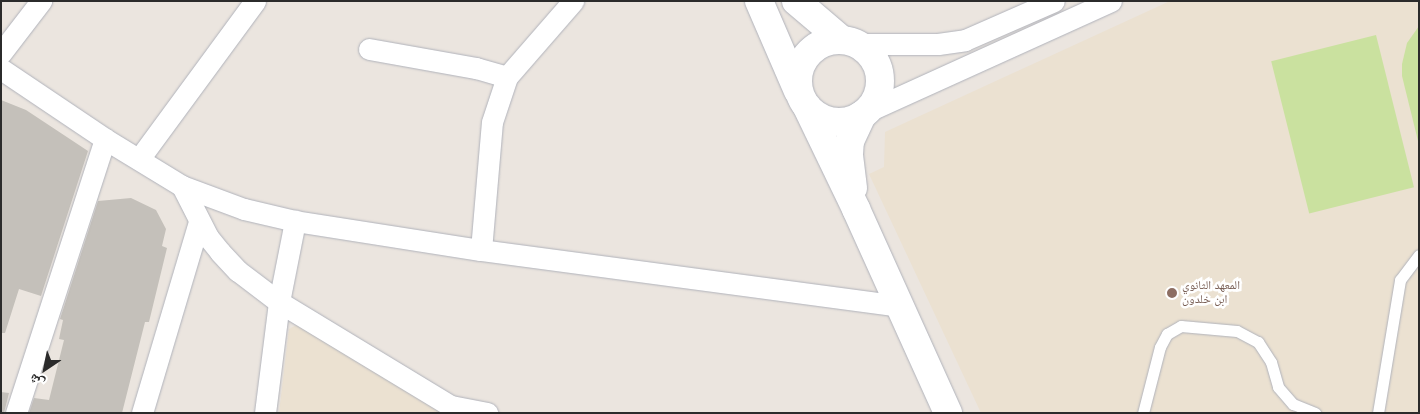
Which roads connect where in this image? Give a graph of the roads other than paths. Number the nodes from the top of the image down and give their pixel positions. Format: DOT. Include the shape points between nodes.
graph roads {
  1 [pos="41,1"];
  2 [pos="255,1"];
  3 [pos="573,1"];
  4 [pos="759,1"];
  5 [pos="796,1"];
  6 [pos="1054,1"];
  7 [pos="1111,1"];
  8 [pos="849,42"];
  9 [pos="369,49"];
  10 [pos="1,53"];
  11 [pos="1,69"];
  12 [pos="507,77"];
  13 [pos="803,102"];
  14 [pos="864,113"];
  15 [pos="105,139"];
  16 [pos="139,160"];
  17 [pos="182,186"];
  18 [pos="856,209"];
  19 [pos="295,221"];
  20 [pos="199,222"];
  21 [pos="481,250"];
  22 [pos="1419,255"];
  23 [pos="279,302"];
  24 [pos="900,306"];
  25 [pos="457,409"];
  26 [pos="16,413"];
  27 [pos="142,413"];
  28 [pos="265,413"];
  29 [pos="487,413"];
  30 [pos="948,413"];
  31 [pos="1143,413"];
  32 [pos="1315,413"];
  33 [pos="1378,413"];
  1 -- 10 [label="street"];
  2 -- 16 [label="street"];
  3 -- 12 [label="street"];
  4 -- 13 [label="street"];
  5 -- 8 [label="street"];
  6 -- 8 [label="street" via="964,40 938,44"];
  7 -- 14 [label="street"];
  8 -- 13 [label="street" via="828,41 806,56 799,68 797,82"];
  8 -- 14 [label="street" via="867,52 879,75 874,101"];
  9 -- 12 [label="street" via="476,68"];
  11 -- 15 [label="street"];
  12 -- 21 [label="street" via="492,122"];
  13 -- 14 [label="street" via="816,116 827,121 839,122"];
  13 -- 18 [label="street"];
  14 -- 18 [label="street" via="850,141 848,154"];
  15 -- 16 [label="street"];
  15 -- 26 [label="street"];
  16 -- 17 [label="street"];
  17 -- 19 [label="street" via="224,203"];
  17 -- 20 [label="street"];
  18 -- 24 [label="street"];
  19 -- 21 [label="street"];
  19 -- 23 [label="street"];
  20 -- 23 [label="street" via="238,271"];
  20 -- 27 [label="street"];
  21 -- 24 [label="street"];
  22 -- 33 [label="lane" via="1400,280"];
  23 -- 25 [label="street"];
  23 -- 28 [label="street"];
  24 -- 30 [label="street"];
  25 -- 29 [label="street"];
  31 -- 32 [label="lane" via="1160,347 1167,334 1181,326 1237,331 1258,342 1271,362 1278,387 1293,404"];
}
